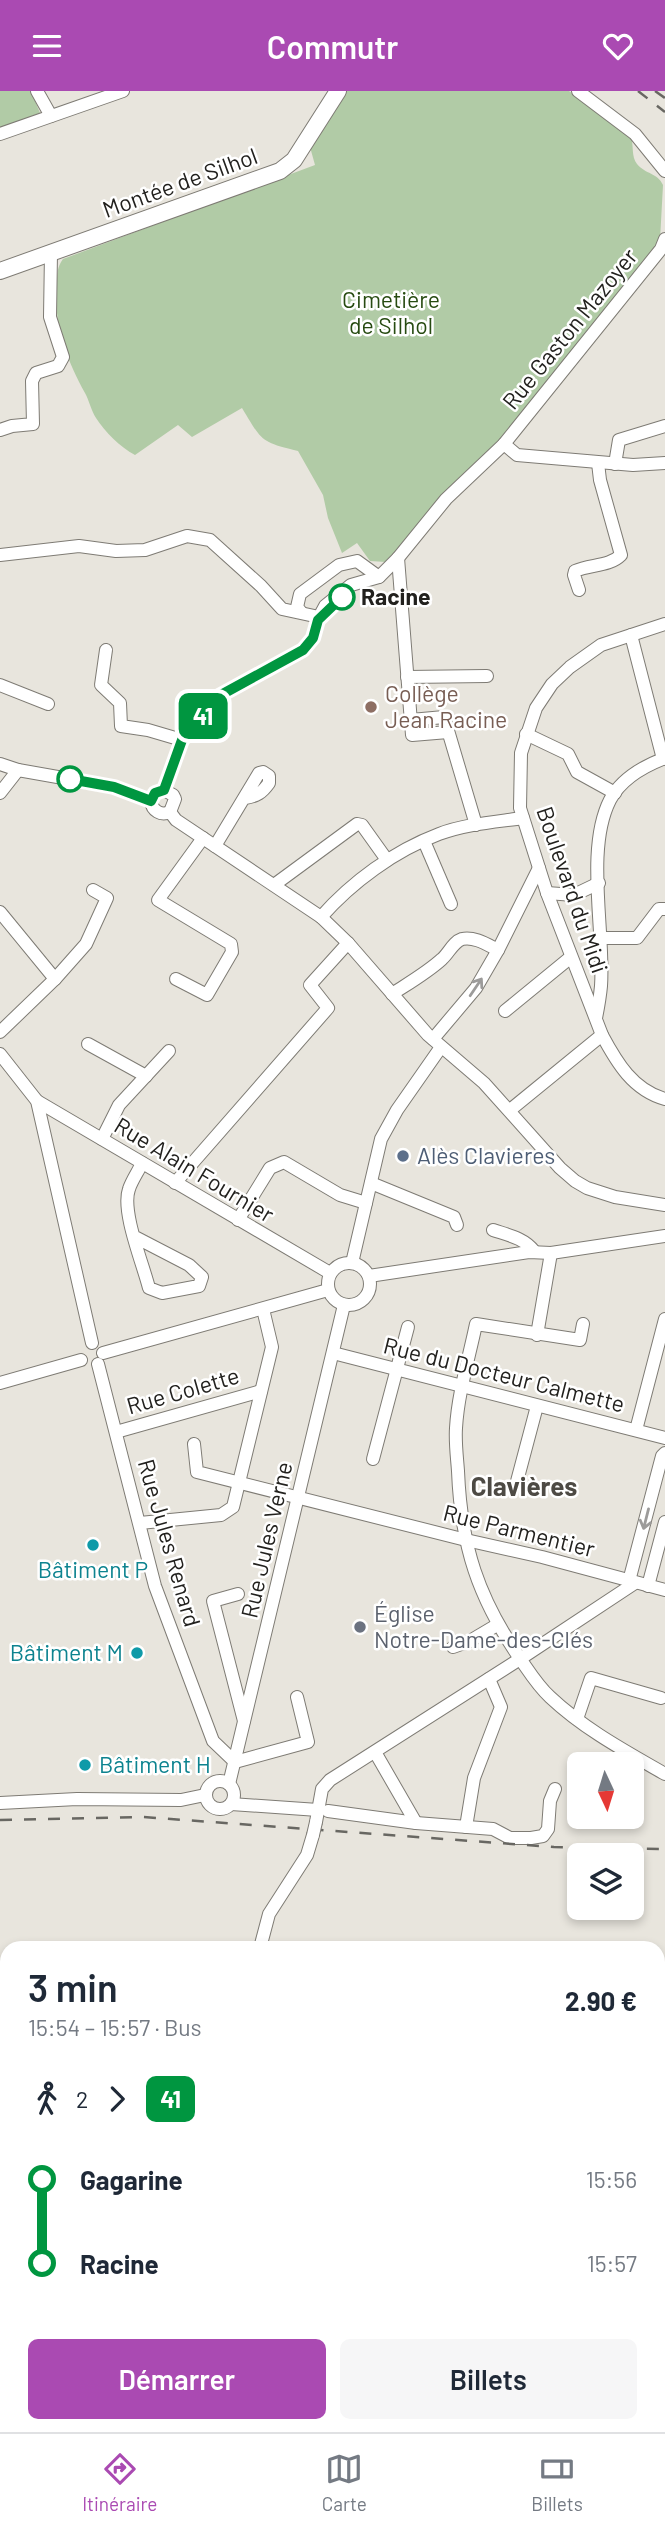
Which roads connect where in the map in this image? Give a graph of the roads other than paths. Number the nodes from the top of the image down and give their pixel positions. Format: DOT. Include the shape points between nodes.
graph roads {
  1 [pos="37,91"];
  2 [pos="123,91"];
  3 [pos="338,91"];
  4 [pos="578,91"];
  5 [pos="51,116"];
  6 [pos="0,134"];
  7 [pos="665,171"];
  8 [pos="665,239"];
  9 [pos="51,253"];
  10 [pos="0,271"];
  11 [pos="665,426"];
  12 [pos="0,430"];
  13 [pos="504,444"];
  14 [pos="598,463"];
  15 [pos="665,463"];
  16 [pos="615,464"];
  17 [pos="0,555"];
  18 [pos="398,558"];
  19 [pos="379,577"];
  20 [pos="579,590"];
  21 [pos="301,612"];
  22 [pos="319,617"];
  23 [pos="665,624"];
  24 [pos="631,635"];
  25 [pos="106,650"];
  26 [pos="487,675"];
  27 [pos="407,677"];
  28 [pos="0,685"];
  29 [pos="48,704"];
  30 [pos="526,734"];
  31 [pos="182,740"];
  32 [pos="664,758"];
  33 [pos="0,764"];
  34 [pos="18,770"];
  35 [pos="164,790"];
  36 [pos="0,793"];
  37 [pos="615,793"];
  38 [pos="244,798"];
  39 [pos="151,801"];
  40 [pos="170,812"];
  41 [pos="523,818"];
  42 [pos="475,825"];
  43 [pos="203,838"];
  44 [pos="424,841"];
  45 [pos="215,846"];
  46 [pos="387,860"];
  47 [pos="539,869"];
  48 [pos="599,883"];
  49 [pos="274,885"];
  50 [pos="93,891"];
  51 [pos="547,893"];
  52 [pos="451,904"];
  53 [pos="665,909"];
  54 [pos="0,912"];
  55 [pos="321,917"];
  56 [pos="600,938"];
  57 [pos="348,943"];
  58 [pos="498,950"];
  59 [pos="571,957"];
  60 [pos="55,979"];
  61 [pos="176,979"];
  62 [pos="392,994"];
  63 [pos="505,1011"];
  64 [pos="596,1019"];
  65 [pos="0,1032"];
  66 [pos="603,1035"];
  67 [pos="437,1043"];
  68 [pos="88,1044"];
  69 [pos="169,1051"];
  70 [pos="0,1053"];
  71 [pos="146,1076"];
  72 [pos="665,1099"];
  73 [pos="37,1101"];
  74 [pos="510,1110"];
  75 [pos="102,1139"];
  76 [pos="142,1163"];
  77 [pos="175,1183"];
  78 [pos="371,1183"];
  79 [pos="366,1203"];
  80 [pos="665,1205"];
  81 [pos="238,1220"];
  82 [pos="457,1226"];
  83 [pos="493,1230"];
  84 [pos="665,1236"];
  85 [pos="135,1237"];
  86 [pos="534,1251"];
  87 [pos="551,1252"];
  88 [pos="352,1263"];
  89 [pos="330,1273"];
  90 [pos="370,1280"];
  91 [pos="328,1290"];
  92 [pos="344,1305"];
  93 [pos="263,1309"];
  94 [pos="665,1319"];
  95 [pos="583,1324"];
  96 [pos="408,1327"];
  97 [pos="537,1335"];
  98 [pos="92,1343"];
  99 [pos="333,1353"];
  100 [pos="101,1359"];
  101 [pos="81,1360"];
  102 [pos="397,1370"];
  103 [pos="0,1383"];
  104 [pos="463,1387"];
  105 [pos="261,1391"];
  106 [pos="537,1406"];
  107 [pos="636,1430"];
  108 [pos="116,1432"];
  109 [pos="665,1439"];
  110 [pos="194,1444"];
  111 [pos="664,1454"];
  112 [pos="373,1459"];
  113 [pos="238,1481"];
  114 [pos="516,1485"];
  115 [pos="299,1498"];
  116 [pos="665,1522"];
  117 [pos="139,1523"];
  118 [pos="466,1540"];
  119 [pos="638,1583"];
  120 [pos="665,1590"];
  121 [pos="238,1594"];
  122 [pos="497,1625"];
  123 [pos="453,1647"];
  124 [pos="520,1659"];
  125 [pos="489,1679"];
  126 [pos="297,1697"];
  127 [pos="661,1698"];
  128 [pos="577,1719"];
  129 [pos="244,1724"];
  130 [pos="375,1752"];
  131 [pos="235,1762"];
  132 [pos="665,1774"];
  133 [pos="229,1784"];
  134 [pos="555,1789"];
  135 [pos="205,1795"];
  136 [pos="0,1803"];
  137 [pos="231,1804"];
  138 [pos="321,1814"];
  139 [pos="415,1823"];
  140 [pos="466,1827"];
  141 [pos="262,1941"];
  1 -- 5 [label="street"];
  2 -- 5 [label="street"];
  3 -- 9 [label="main road, Montée de Silhol" via="294,160 280,171"];
  4 -- 7 [label="street" via="635,134"];
  5 -- 6 [label="street"];
  8 -- 13 [label="street, Rue Gaston Mazoyer" via="653,260"];
  9 -- 10 [label="main road, Montée de Silhol"];
  9 -- 12 [label="street" via="50,317 63,357 58,366 36,373 32,381 33,424"];
  11 -- 16 [label="street" via="619,440"];
  13 -- 14 [label="street" via="517,455"];
  13 -- 18 [label="street, Rue Gaston Mazoyer" via="446,499"];
  14 -- 16 [label="street"];
  14 -- 20 [label="street" via="621,555 575,571"];
  15 -- 16 [label="street"];
  17 -- 21 [label="street" via="79,546 145,550 187,536 210,540 282,609"];
  18 -- 19 [label="street, Rue Gaston Mazoyer"];
  18 -- 27 [label="street"];
  19 -- 21 [label="street" via="357,561 339,565 300,594 297,607"];
  19 -- 22 [label="street" via="351,585 325,606"];
  21 -- 22 [label="street"];
  22 -- 31 [label="street" via="313,638 303,650 219,696"];
  23 -- 24 [label="street, Boulevard du Midi"];
  24 -- 30 [label="street, Boulevard du Midi" via="601,645 570,667 536,708"];
  24 -- 32 [label="street"];
  25 -- 31 [label="street" via="102,685 120,703 121,726"];
  26 -- 27 [label="street"];
  27 -- 42 [label="street" via="411,720 444,717"];
  28 -- 29 [label="street"];
  30 -- 37 [label="street" via="568,754 577,772"];
  30 -- 41 [label="street, Boulevard du Midi" via="521,753"];
  31 -- 35 [label="street"];
  32 -- 37 [label="street" via="638,771"];
  33 -- 34 [label="street"];
  34 -- 36 [label="street"];
  34 -- 39 [label="street" via="114,787"];
  35 -- 39 [label="street" via="155,793"];
  35 -- 40 [label="street" via="174,799"];
  37 -- 48 [label="street" via="601,824"];
  38 -- 45 [label="street"];
  39 -- 40 [label="street" via="157,812"];
  40 -- 43 [label="street"];
  41 -- 42 [label="street"];
  41 -- 47 [label="street, Boulevard du Midi"];
  42 -- 44 [label="street"];
  43 -- 45 [label="street"];
  43 -- 61 [label="street" via="158,900 231,944 232,952 207,995"];
  44 -- 46 [label="street"];
  44 -- 52 [label="street"];
  45 -- 49 [label="street"];
  46 -- 49 [label="street" via="362,825 352,825"];
  46 -- 55 [label="street"];
  47 -- 51 [label="street, Boulevard du Midi"];
  47 -- 58 [label="street"];
  48 -- 51 [label="street" via="574,895"];
  48 -- 56 [label="street"];
  49 -- 55 [label="street"];
  50 -- 60 [label="street" via="107,898 86,944"];
  51 -- 59 [label="street, Boulevard du Midi"];
  53 -- 56 [label="street" via="659,909 637,938"];
  54 -- 60 [label="street"];
  55 -- 57 [label="street"];
  56 -- 64 [label="street"];
  57 -- 62 [label="street"];
  57 -- 77 [label="street" via="310,985 328,1008"];
  58 -- 62 [label="street" via="479,941 457,941 433,966"];
  67 -- 58 [label="street, one-way"];
  59 -- 63 [label="street"];
  59 -- 64 [label="street, Boulevard du Midi"];
  60 -- 65 [label="street"];
  62 -- 67 [label="street"];
  64 -- 66 [label="street, Boulevard du Midi"];
  66 -- 72 [label="street, Boulevard du Midi" via="632,1081"];
  66 -- 74 [label="street"];
  67 -- 74 [label="street"];
  67 -- 78 [label="street" via="381,1139"];
  68 -- 71 [label="street"];
  69 -- 71 [label="street"];
  70 -- 73 [label="street"];
  71 -- 75 [label="street" via="119,1105"];
  73 -- 75 [label="street, Rue Alain Fournier"];
  73 -- 98 [label="street"];
  74 -- 80 [label="street" via="575,1181 615,1197"];
  75 -- 76 [label="street, Rue Alain Fournier"];
  76 -- 77 [label="street, Rue Alain Fournier"];
  76 -- 85 [label="street" via="128,1191"];
  77 -- 81 [label="street, Rue Alain Fournier"];
  78 -- 79 [label="street"];
  78 -- 82 [label="street" via="454,1217"];
  79 -- 81 [label="street" via="340,1195 284,1162 270,1168"];
  79 -- 88 [label="street"];
  81 -- 89 [label="street, Rue Alain Fournier"];
  83 -- 86 [label="street" via="516,1237"];
  84 -- 87 [label="street"];
  85 -- 85 [label="street" via="149,1288 162,1293 199,1286 202,1277 189,1265"];
  86 -- 87 [label="street"];
  86 -- 90 [label="street"];
  87 -- 90 [label="street" via="531,1260"];
  87 -- 97 [label="street"];
  88 -- 89 [label="street"];
  88 -- 90 [label="street"];
  89 -- 91 [label="street"];
  90 -- 92 [label="street" via="365,1298"];
  91 -- 92 [label="street"];
  91 -- 93 [label="street"];
  92 -- 99 [label="street, Rue Jules Verne"];
  93 -- 100 [label="street"];
  93 -- 105 [label="street" via="272,1347"];
  94 -- 107 [label="street"];
  95 -- 97 [label="street" via="580,1340"];
  96 -- 102 [label="street"];
  97 -- 104 [label="street" via="477,1318"];
  98 -- 100 [label="street" via="102,1348"];
  98 -- 101 [label="street" via="81,1350"];
  99 -- 102 [label="street, Rue du Docteur Calmette"];
  99 -- 115 [label="street, Rue Jules Verne"];
  100 -- 101 [label="street" via="89,1366"];
  100 -- 108 [label="street, Rue Jules Renard"];
  101 -- 103 [label="street"];
  102 -- 104 [label="street, Rue du Docteur Calmette"];
  102 -- 112 [label="street"];
  104 -- 106 [label="street, Rue du Docteur Calmette"];
  104 -- 118 [label="street" via="456,1429"];
  105 -- 108 [label="street, Rue Colette"];
  105 -- 113 [label="street"];
  106 -- 107 [label="street, Rue du Docteur Calmette"];
  106 -- 114 [label="street"];
  107 -- 109 [label="street, Rue du Docteur Calmette"];
  108 -- 117 [label="street, Rue Jules Renard"];
  110 -- 113 [label="street, Rue Parmentier" via="197,1472"];
  111 -- 119 [label="street, one-way"];
  113 -- 115 [label="street, Rue Parmentier"];
  113 -- 117 [label="street" via="233,1507 221,1515"];
  115 -- 118 [label="street, Rue Parmentier"];
  115 -- 129 [label="street, Rue Jules Verne"];
  116 -- 119 [label="street"];
  117 -- 131 [label="street, Rue Jules Renard" via="155,1586 214,1741"];
  118 -- 119 [label="street, Rue Parmentier"];
  118 -- 122 [label="street"];
  119 -- 120 [label="street, Rue Parmentier"];
  119 -- 124 [label="street"];
  121 -- 129 [label="street" via="213,1601"];
  122 -- 123 [label="street"];
  122 -- 124 [label="street"];
  124 -- 125 [label="street"];
  124 -- 128 [label="street" via="534,1680"];
  125 -- 130 [label="street"];
  125 -- 140 [label="street" via="500,1707 474,1778"];
  126 -- 131 [label="street" via="309,1742"];
  127 -- 128 [label="street" via="591,1678"];
  128 -- 132 [label="street"];
  129 -- 131 [label="street, Rue Jules Verne"];
  130 -- 138 [label="street" via="322,1789"];
  130 -- 139 [label="street"];
  131 -- 133 [label="street, Rue Jules Verne"];
  133 -- 135 [label="street" via="214,1782"];
  133 -- 137 [label="street" via="234,1794"];
  134 -- 140 [label="street" via="543,1836 510,1838 493,1829"];
  135 -- 136 [label="street" via="181,1800"];
  135 -- 137 [label="street" via="211,1807"];
  137 -- 138 [label="street"];
  138 -- 139 [label="street"];
  138 -- 141 [label="street, bridge" via="307,1855 268,1914"];
  139 -- 140 [label="street"];
}
